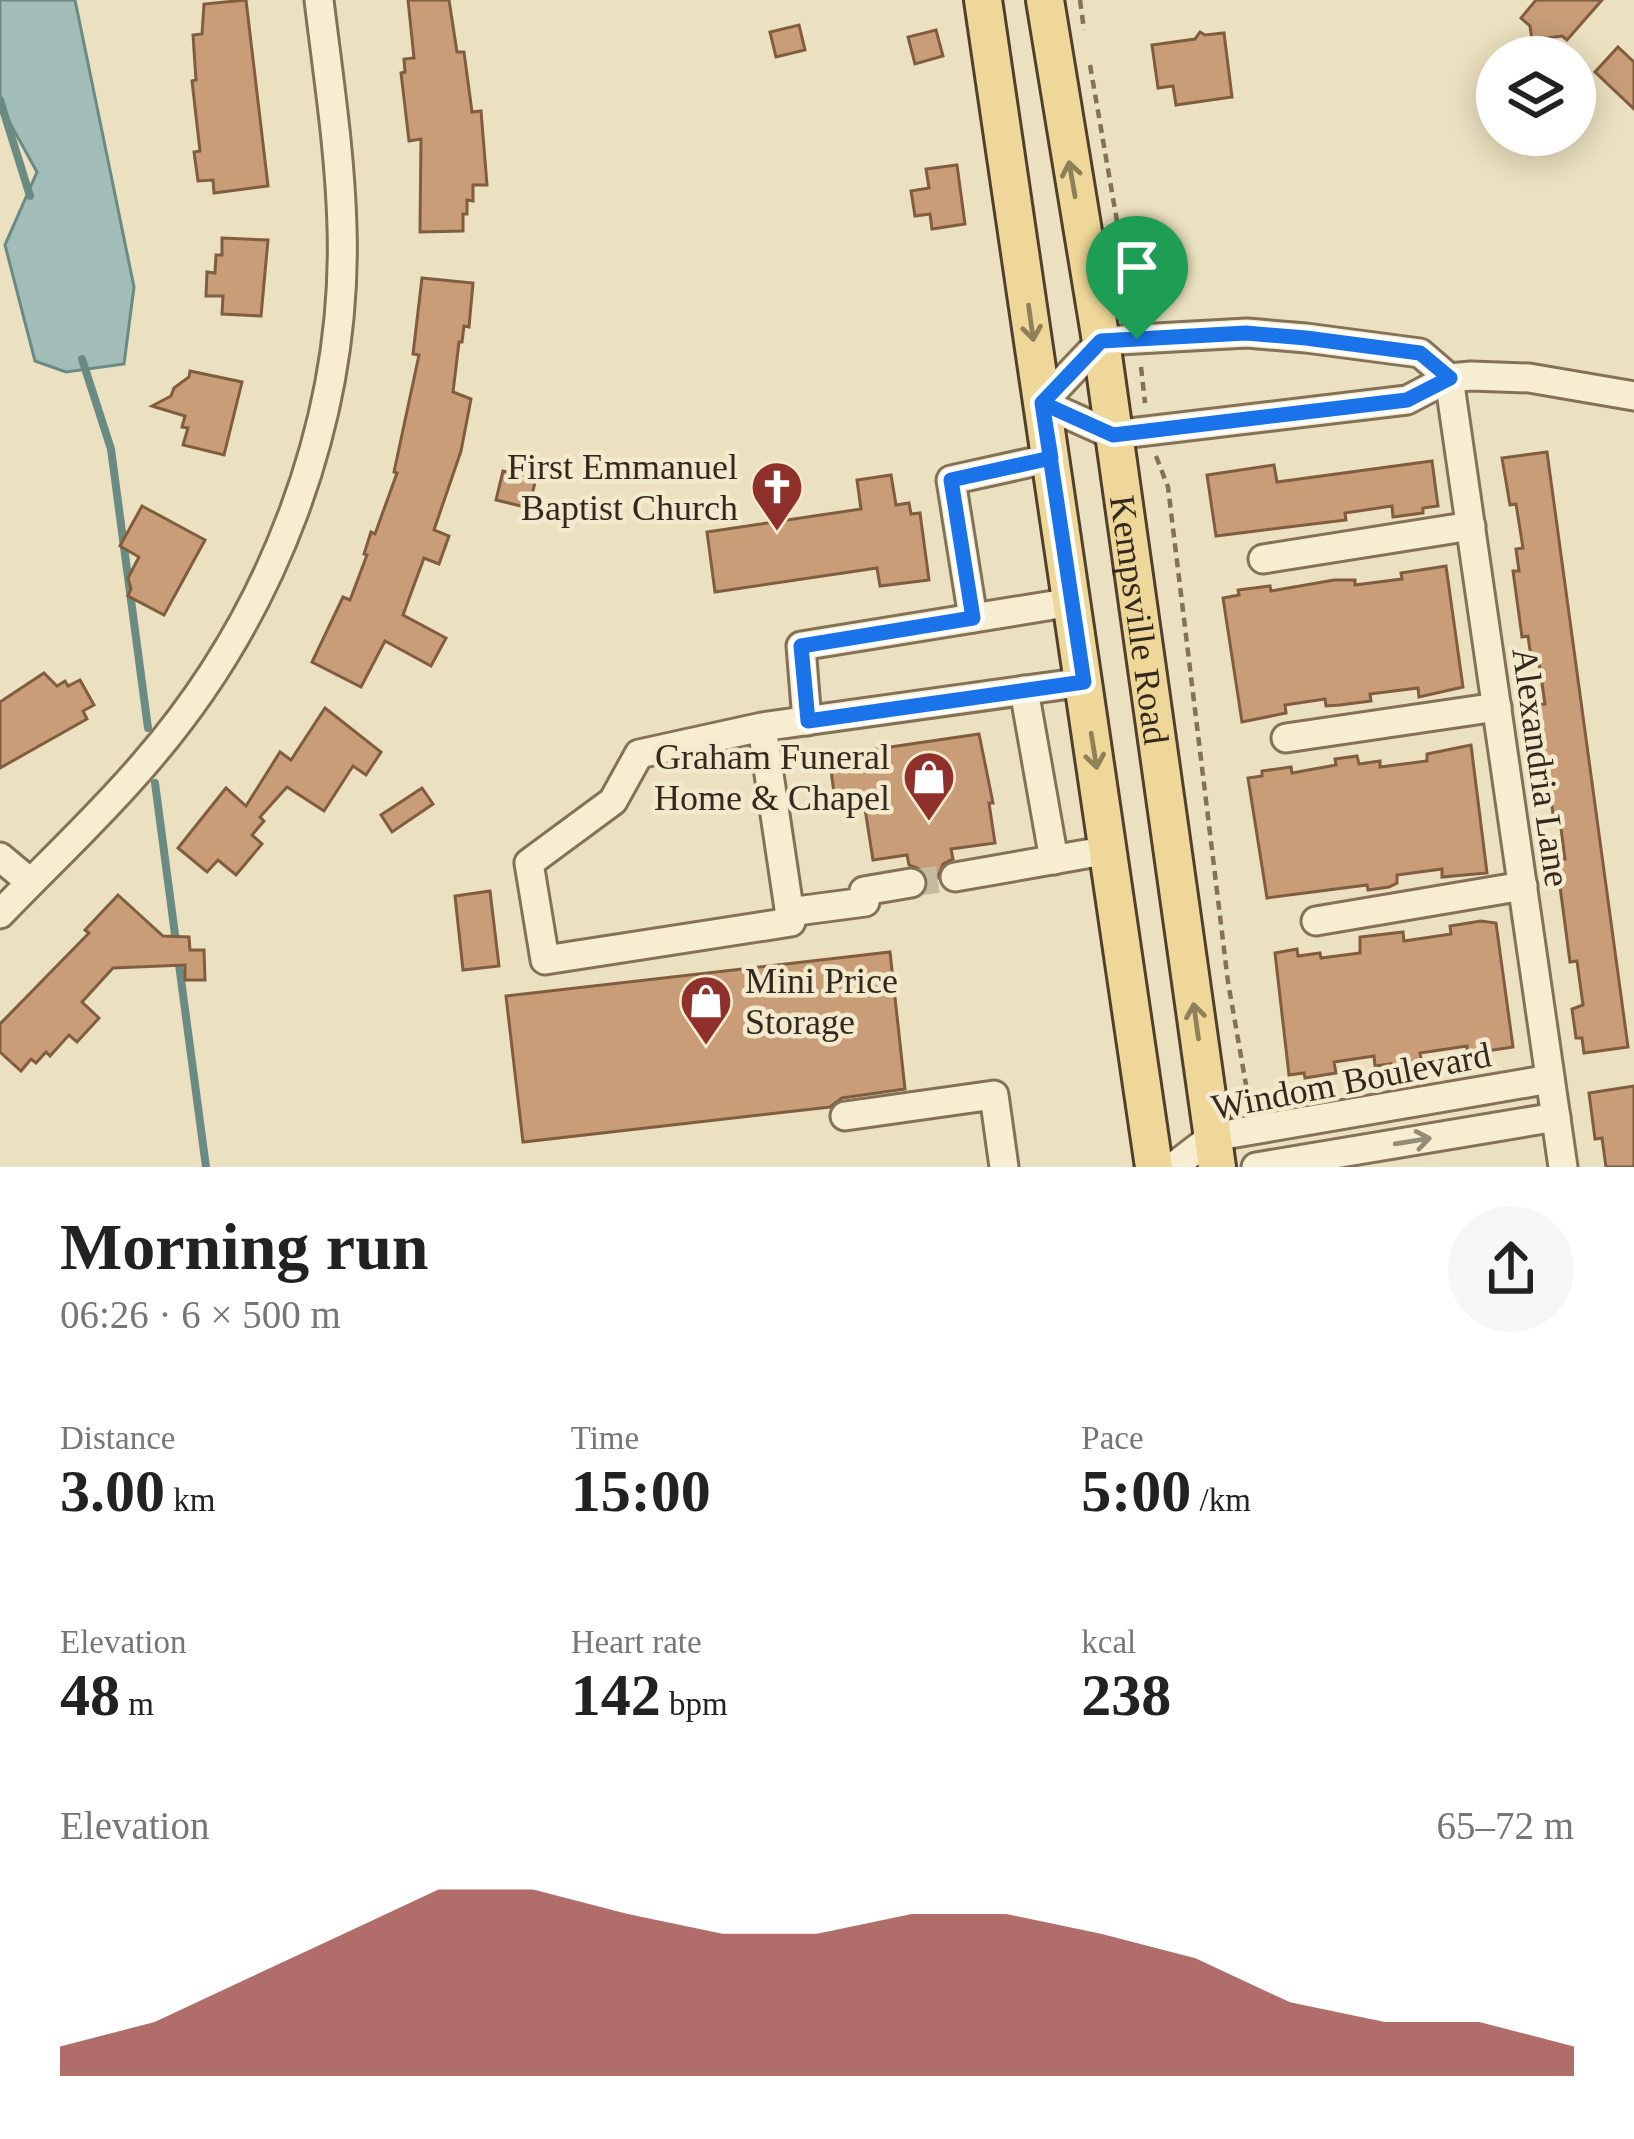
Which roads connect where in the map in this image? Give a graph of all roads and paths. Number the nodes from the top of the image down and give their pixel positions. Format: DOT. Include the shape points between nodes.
graph roads {
  1 [pos="319,0"];
  2 [pos="983,0"];
  3 [pos="1045,0"];
  4 [pos="1080,0"];
  5 [pos="1086,41"];
  6 [pos="1090,64"];
  7 [pos="1119,340"];
  8 [pos="1450,378"];
  9 [pos="1634,396"];
  10 [pos="1042,403"];
  11 [pos="1151,430"];
  12 [pos="1113,435"];
  13 [pos="1051,458"];
  14 [pos="1472,526"];
  15 [pos="1263,559"];
  16 [pos="1072,602"];
  17 [pos="973,618"];
  18 [pos="1084,682"];
  19 [pos="1024,690"];
  20 [pos="1497,706"];
  21 [pos="808,721"];
  22 [pos="762,728"];
  23 [pos="1286,738"];
  24 [pos="1109,850"];
  25 [pos="0,857"];
  26 [pos="1054,860"];
  27 [pos="956,877"];
  28 [pos="30,882"];
  29 [pos="911,883"];
  30 [pos="1523,886"];
  31 [pos="789,913"];
  32 [pos="0,914"];
  33 [pos="1316,921"];
  34 [pos="1550,1078"];
  35 [pos="1454,1095"];
  36 [pos="1357,1112"];
  37 [pos="845,1116"];
  38 [pos="1556,1117"];
  39 [pos="1254,1130"];
  40 [pos="1461,1133"];
  41 [pos="1365,1149"];
  42 [pos="1215,1152"];
  43 [pos="1004,1167"];
  44 [pos="1154,1167"];
  45 [pos="1173,1167"];
  46 [pos="1256,1167"];
  47 [pos="1563,1167"];
  1 -- 28 [label="street" via="340,177 341,300 301,490 267,577 220,661 146,762"];
  2 -- 10 [label="main road, Kempsville Road, one-way"];
  7 -- 3 [label="main road, Kempsville Road, one-way"];
  4 -- 5 [label="path"];
  6 -- 7 [label="path"];
  7 -- 8 [label="street" via="1306,338 1420,353"];
  7 -- 10 [label="street"];
  7 -- 11 [label="path"];
  7 -- 12 [label="main road, Kempsville Road"];
  8 -- 9 [label="street" via="1528,378"];
  8 -- 11 [label="street" via="1407,400"];
  8 -- 14 [label="street, Alexandria Lane"];
  10 -- 12 [label="street"];
  10 -- 13 [label="main road, Kempsville Road"];
  11 -- 12 [label="street"];
  11 -- 39 [label="path" via="1168,487 1225,960"];
  42 -- 12 [label="main road, Kempsville Road, one-way"];
  13 -- 16 [label="main road, Kempsville Road"];
  13 -- 17 [label="street" via="951,480"];
  14 -- 15 [label="street"];
  14 -- 20 [label="street, Alexandria Lane"];
  16 -- 17 [label="street"];
  16 -- 18 [label="main road, Kempsville Road"];
  17 -- 21 [label="street" via="801,646"];
  18 -- 19 [label="street"];
  18 -- 24 [label="main road, Kempsville Road, one-way"];
  19 -- 21 [label="street"];
  19 -- 26 [label="street"];
  20 -- 23 [label="street"];
  20 -- 30 [label="street, Alexandria Lane"];
  21 -- 22 [label="street"];
  22 -- 31 [label="street"];
  22 -- 31 [label="street" via="639,754 613,801 529,863 545,960 791,922"];
  24 -- 26 [label="street"];
  24 -- 44 [label="main road, Kempsville Road"];
  25 -- 28 [label="street"];
  26 -- 27 [label="street"];
  28 -- 32 [label="street"];
  29 -- 31 [label="street" via="864,891 865,902"];
  30 -- 33 [label="street"];
  30 -- 34 [label="street, Alexandria Lane"];
  34 -- 35 [label="street, Windom Boulevard"];
  34 -- 38 [label="street, Alexandria Lane"];
  35 -- 36 [label="street, Windom Boulevard"];
  35 -- 40 [label="street"];
  36 -- 39 [label="street, Windom Boulevard"];
  36 -- 41 [label="street"];
  37 -- 43 [label="street" via="994,1095"];
  38 -- 40 [label="street, Windom Boulevard"];
  38 -- 47 [label="street, Alexandria Lane"];
  39 -- 42 [label="street, Windom Boulevard"];
  41 -- 40 [label="street, Windom Boulevard, one-way"];
  41 -- 46 [label="street, Windom Boulevard"];
  42 -- 45 [label="street, Windom Boulevard"];
}
